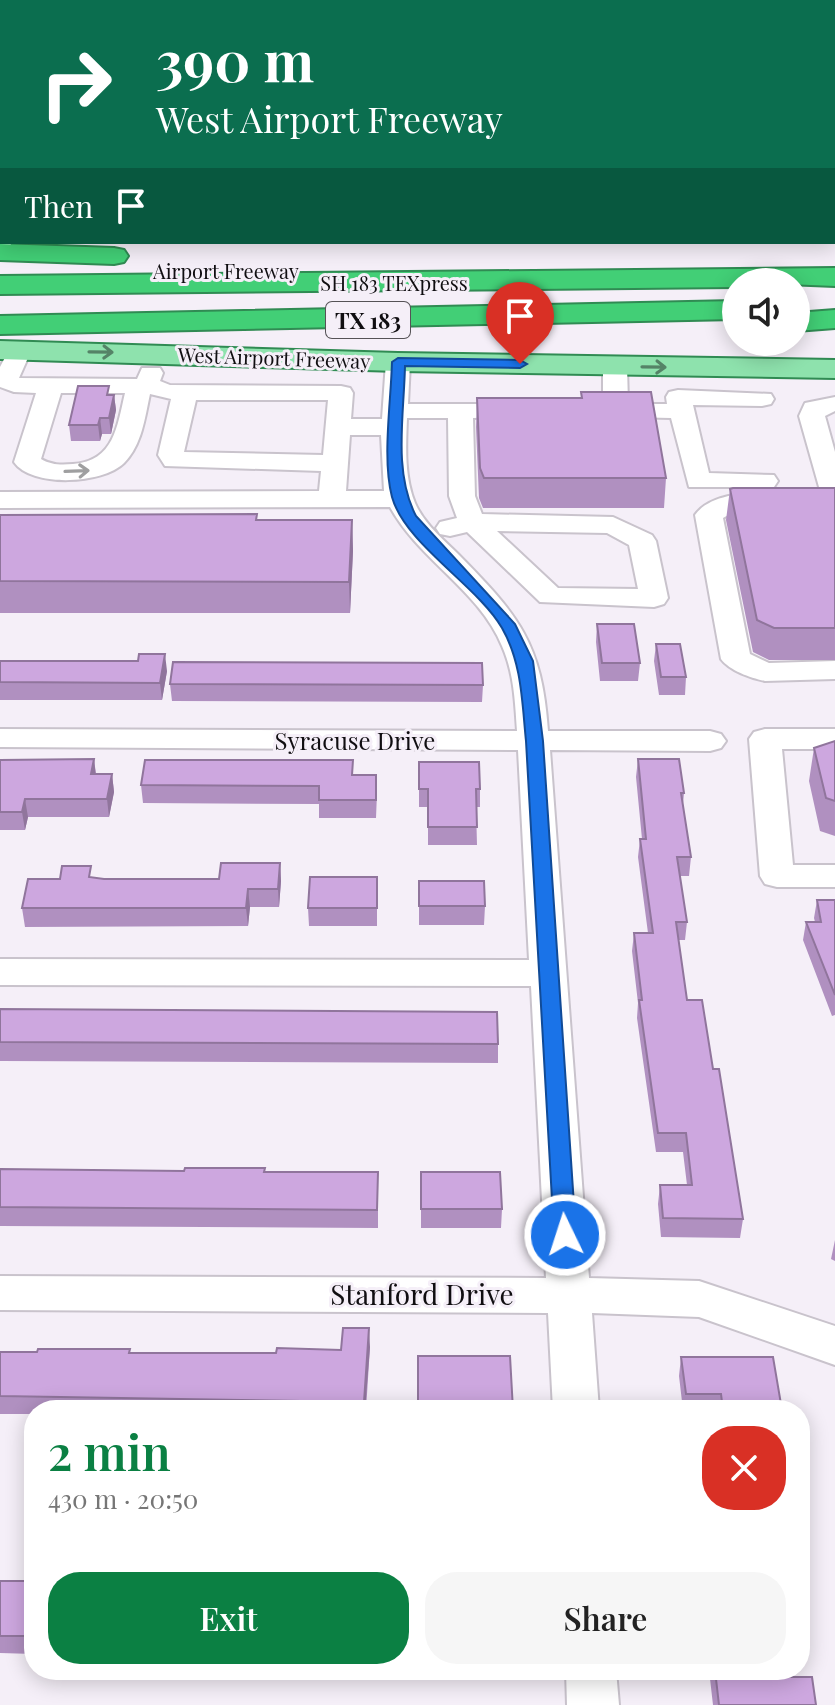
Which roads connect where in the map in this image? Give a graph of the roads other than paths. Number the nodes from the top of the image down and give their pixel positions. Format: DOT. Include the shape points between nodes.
graph roads {
  1 [pos="0,252"];
  2 [pos="835,262"];
  3 [pos="447,269"];
  4 [pos="0,270"];
  5 [pos="835,277"];
  6 [pos="0,285"];
  7 [pos="810,285"];
  8 [pos="835,285"];
  9 [pos="722,286"];
  10 [pos="0,293"];
  11 [pos="835,307"];
  12 [pos="0,308"];
  13 [pos="810,308"];
  14 [pos="722,310"];
  15 [pos="835,319"];
  16 [pos="810,321"];
  17 [pos="0,325"];
  18 [pos="722,327"];
  19 [pos="9,350"];
  20 [pos="157,353"];
  21 [pos="398,362"];
  22 [pos="615,366"];
  23 [pos="835,369"];
  24 [pos="51,385"];
  25 [pos="143,385"];
  26 [pos="3,390"];
  27 [pos="185,392"];
  28 [pos="762,399"];
  29 [pos="835,404"];
  30 [pos="460,411"];
  31 [pos="538,411"];
  32 [pos="569,411"];
  33 [pos="616,411"];
  34 [pos="682,411"];
  35 [pos="396,419"];
  36 [pos="339,427"];
  37 [pos="123,452"];
  38 [pos="27,462"];
  39 [pos="335,463"];
  40 [pos="787,481"];
  41 [pos="834,490"];
  42 [pos="332,498"];
  43 [pos="118,499"];
  44 [pos="400,499"];
  45 [pos="8,500"];
  46 [pos="472,522"];
  47 [pos="425,535"];
  48 [pos="835,670"];
  49 [pos="835,717"];
  50 [pos="0,738"];
  51 [pos="765,739"];
  52 [pos="835,739"];
  53 [pos="534,741"];
  54 [pos="710,741"];
  55 [pos="835,876"];
  56 [pos="0,972"];
  57 [pos="549,973"];
  58 [pos="0,1293"];
  59 [pos="569,1293"];
  60 [pos="835,1347"];
  61 [pos="575,1400"];
  62 [pos="592,1680"];
  63 [pos="593,1705"];
  1 -- 3 [label="highway" via="345,261"];
  2 -- 3 [label="highway, Airport Freeway / TX 183"];
  3 -- 4 [label="highway, Airport Freeway / TX 183"];
  5 -- 6 [label="highway, SH 183 TEXpress"];
  7 -- 8 [label="highway"];
  9 -- 10 [label="highway, SH 183 TEXpress"];
  9 -- 12 [label="highway" via="580,295"];
  11 -- 13 [label="highway"];
  14 -- 17 [label="highway, TX 183"];
  15 -- 16 [label="highway"];
  18 -- 20 [label="highway" via="449,345"];
  19 -- 20 [label="main road, West Airport Freeway, one-way"];
  19 -- 26 [label="street"];
  20 -- 21 [label="main road, West Airport Freeway"];
  20 -- 25 [label="street"];
  21 -- 22 [label="main road, West Airport Freeway"];
  21 -- 35 [label="street"];
  22 -- 23 [label="main road, West Airport Freeway, one-way"];
  22 -- 33 [label="street"];
  24 -- 25 [label="street"];
  24 -- 26 [label="street"];
  24 -- 38 [label="street"];
  25 -- 27 [label="street"];
  25 -- 37 [label="street"];
  27 -- 36 [label="street" via="341,393"];
  27 -- 39 [label="street" via="174,460"];
  28 -- 34 [label="street" via="678,397"];
  29 -- 41 [label="street" via="814,408 812,416"];
  30 -- 31 [label="street"];
  30 -- 35 [label="street"];
  30 -- 46 [label="street" via="462,496"];
  32 -- 33 [label="street"];
  33 -- 34 [label="street"];
  34 -- 40 [label="street" via="698,481"];
  35 -- 36 [label="street"];
  35 -- 44 [label="street"];
  36 -- 39 [label="street"];
  38 -- 37 [label="street, one-way" via="40,471 88,472 104,468"];
  37 -- 43 [label="street" via="127,457"];
  38 -- 45 [label="street"];
  39 -- 42 [label="street"];
  41 -- 48 [label="street" via="732,502 709,515 736,659 765,672"];
  42 -- 43 [label="street"];
  42 -- 44 [label="street"];
  43 -- 45 [label="street"];
  44 -- 47 [label="street"];
  46 -- 46 [label="street" via="550,596 654,598 642,541 613,525"];
  46 -- 47 [label="street"];
  47 -- 53 [label="street" via="517,639 530,689"];
  49 -- 51 [label="street" via="764,722"];
  50 -- 53 [label="street, Syracuse Drive"];
  51 -- 52 [label="street"];
  51 -- 55 [label="street" via="777,876"];
  53 -- 54 [label="street, Syracuse Drive"];
  53 -- 57 [label="street"];
  56 -- 57 [label="street"];
  57 -- 59 [label="street"];
  58 -- 59 [label="street, Stanford Drive"];
  59 -- 60 [label="street, Stanford Drive" via="699,1299"];
  59 -- 61 [label="street"];
  62 -- 63 [label="street"];
}
